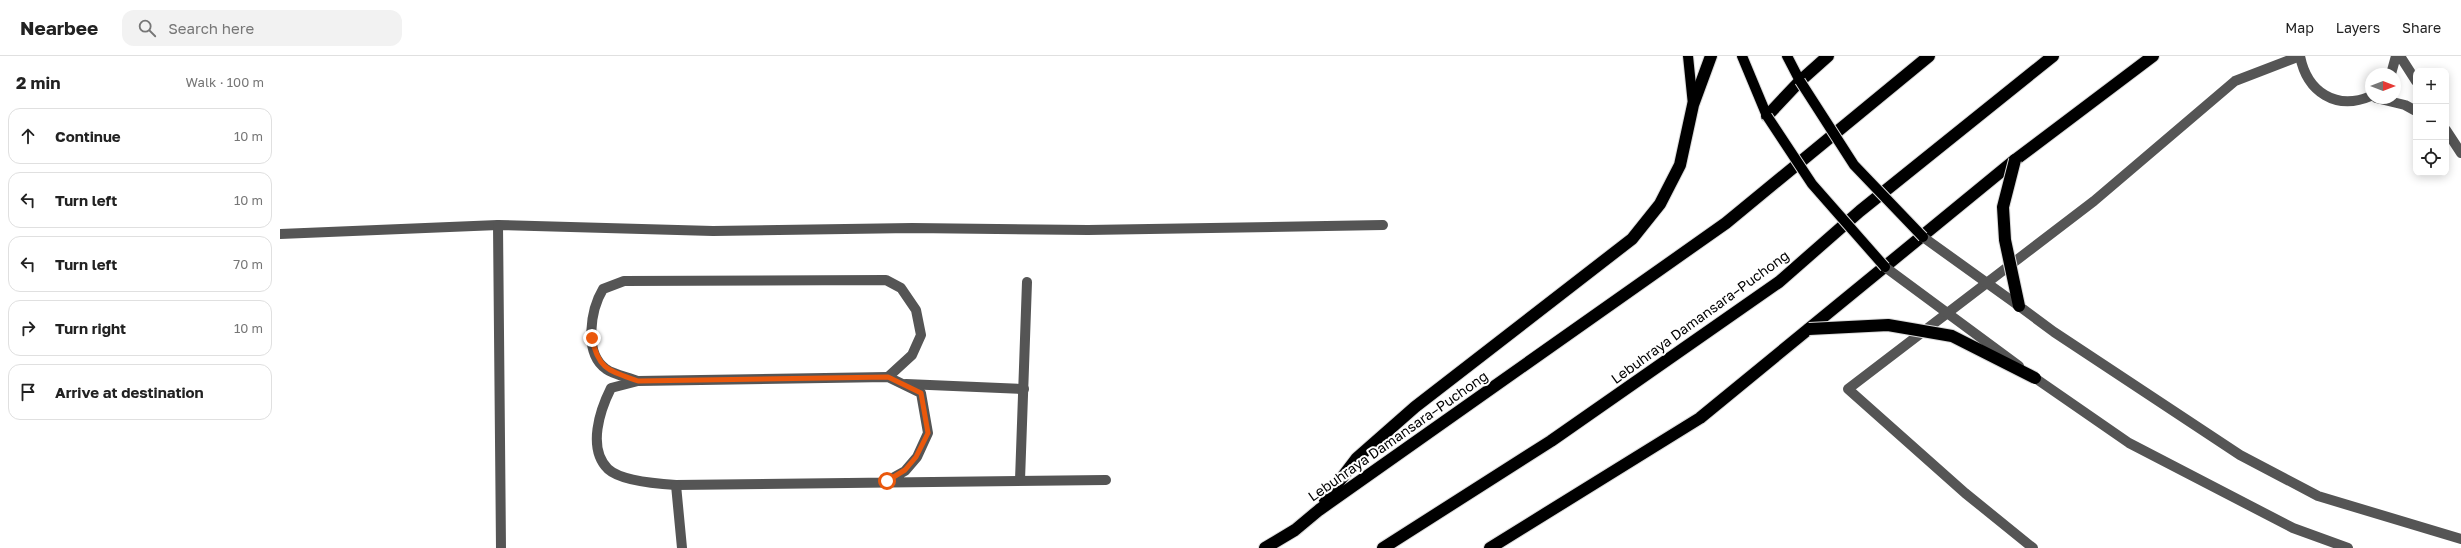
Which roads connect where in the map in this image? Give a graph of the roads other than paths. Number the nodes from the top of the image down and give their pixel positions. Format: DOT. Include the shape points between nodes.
graph roads {
  1 [pos="1688,56"];
  2 [pos="1711,56"];
  3 [pos="1742,56"];
  4 [pos="1787,56"];
  5 [pos="1828,56"];
  6 [pos="1929,56"];
  7 [pos="2053,56"];
  8 [pos="2153,56"];
  9 [pos="2300,56"];
  10 [pos="2396,56"];
  11 [pos="2400,56"];
  12 [pos="2393,68"];
  13 [pos="2413,76"];
  14 [pos="1800,81"];
  15 [pos="2365,99"];
  16 [pos="2401,104"];
  17 [pos="1693,105"];
  18 [pos="2413,109"];
  19 [pos="1767,116"];
  20 [pos="2449,135"];
  21 [pos="2461,153"];
  22 [pos="2015,160"];
  23 [pos="1382,225"];
  24 [pos="498,226"];
  25 [pos="280,234"];
  26 [pos="1923,237"];
  27 [pos="1885,267"];
  28 [pos="1027,282"];
  29 [pos="2019,306"];
  30 [pos="1809,329"];
  31 [pos="888,377"];
  32 [pos="2035,378"];
  33 [pos="638,381"];
  34 [pos="904,384"];
  35 [pos="1024,389"];
  36 [pos="1020,480"];
  37 [pos="1106,480"];
  38 [pos="887,481"];
  39 [pos="676,485"];
  40 [pos="1319,510"];
  41 [pos="2461,539"];
  42 [pos="2328,544"];
  43 [pos="500,548"];
  44 [pos="682,548"];
  45 [pos="1265,548"];
  46 [pos="1383,548"];
  47 [pos="1490,548"];
  48 [pos="2033,548"];
  49 [pos="2348,548"];
  1 -- 17 [label="main road"];
  2 -- 17 [label="highway"];
  3 -- 19 [label="main road"];
  4 -- 14 [label="main road"];
  5 -- 14 [label="highway"];
  6 -- 40 [label="highway, Lebuhraya Damansara–Puchong" via="1726,223"];
  7 -- 46 [label="highway, Lebuhraya Damansara–Puchong" via="1860,211 1779,282 1551,441"];
  8 -- 22 [label="highway"];
  9 -- 15 [label="street" via="2305,75 2317,90 2334,100 2352,102"];
  9 -- 48 [label="street" via="2235,81 2094,201 1848,389 1965,493"];
  10 -- 12 [label="street"];
  11 -- 13 [label="street"];
  14 -- 19 [label="highway"];
  14 -- 26 [label="main road, bridge" via="1854,165"];
  16 -- 18 [label="street"];
  17 -- 40 [label="highway" via="1680,165 1660,204 1632,239 1415,407 1357,458"];
  19 -- 27 [label="main road, bridge" via="1812,184"];
  20 -- 21 [label="street"];
  22 -- 26 [label="highway"];
  22 -- 29 [label="highway, bridge" via="2003,208 2005,240"];
  23 -- 24 [label="street" via="1088,230 912,228 713,231"];
  24 -- 25 [label="street"];
  24 -- 43 [label="street"];
  26 -- 27 [label="highway"];
  26 -- 29 [label="street, bridge"];
  27 -- 30 [label="highway"];
  27 -- 32 [label="street, bridge"];
  28 -- 35 [label="street"];
  29 -- 41 [label="street" via="2240,455 2318,496"];
  30 -- 32 [label="highway, bridge" via="1888,325 1952,336"];
  30 -- 47 [label="highway" via="1700,418"];
  31 -- 33 [label="street"];
  31 -- 33 [label="street" via="912,355 921,335 916,310 901,288 886,280 624,282 603,289 596,302 592,338 595,355 606,369"];
  31 -- 34 [label="street"];
  32 -- 42 [label="street" via="2129,443"];
  33 -- 39 [label="street" via="611,388 601,409 597,434 601,458 609,470 640,482"];
  34 -- 35 [label="street"];
  34 -- 38 [label="street" via="921,393 928,433 916,457 905,470"];
  35 -- 36 [label="street"];
  36 -- 37 [label="street"];
  36 -- 38 [label="street"];
  38 -- 39 [label="street"];
  39 -- 44 [label="street"];
  40 -- 45 [label="highway, Lebuhraya Damansara–Puchong" via="1295,530"];
  42 -- 49 [label="street"];
}
